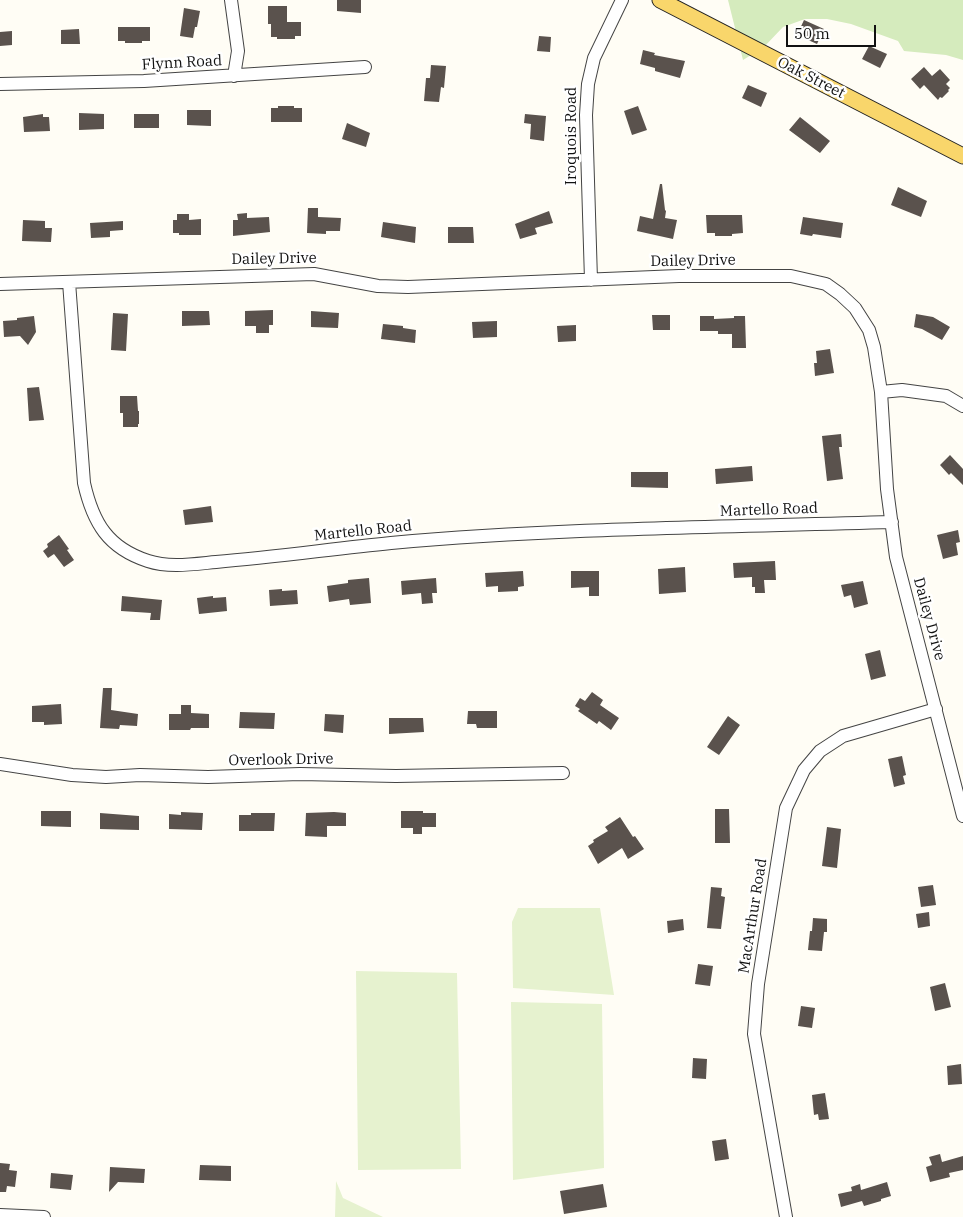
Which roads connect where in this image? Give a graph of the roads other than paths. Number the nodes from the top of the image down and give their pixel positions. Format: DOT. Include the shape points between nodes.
graph roads {
  1 [pos="232,0"];
  2 [pos="622,0"];
  3 [pos="660,0"];
  4 [pos="365,68"];
  5 [pos="234,76"];
  6 [pos="0,84"];
  7 [pos="963,156"];
  8 [pos="591,280"];
  9 [pos="70,282"];
  10 [pos="0,284"];
  11 [pos="881,392"];
  12 [pos="963,406"];
  13 [pos="892,522"];
  14 [pos="936,709"];
  15 [pos="0,764"];
  16 [pos="563,773"];
  17 [pos="963,816"];
  18 [pos="0,1215"];
  19 [pos="17,1216"];
  20 [pos="44,1217"];
  21 [pos="786,1217"];
  1 -- 5 [label="street" via="238,51"];
  2 -- 8 [label="street, Iroquois Road" via="594,58 588,84"];
  3 -- 7 [label="main road, Oak Street"];
  4 -- 5 [label="street, Flynn Road"];
  5 -- 6 [label="street, Flynn Road"];
  8 -- 9 [label="street, Dailey Drive" via="408,287 378,286 314,274"];
  8 -- 11 [label="street, Dailey Drive" via="791,276 826,284 855,308 869,330"];
  9 -- 10 [label="street, Dailey Drive"];
  9 -- 13 [label="street, Martello Road" via="84,484 89,504 94,519 111,541 122,551 149,562 174,565 244,560 463,538"];
  11 -- 12 [label="street" via="902,390 946,396"];
  11 -- 13 [label="street, Dailey Drive"];
  13 -- 14 [label="street, Dailey Drive" via="896,557"];
  14 -- 17 [label="street, Dailey Drive"];
  14 -- 21 [label="street, MacArthur Road" via="843,736 820,751 804,770 786,808 758,984 754,1034"];
  15 -- 16 [label="street, Overlook Drive" via="106,777"];
  18 -- 19 [label="street"];
  19 -- 20 [label="street"];
}
